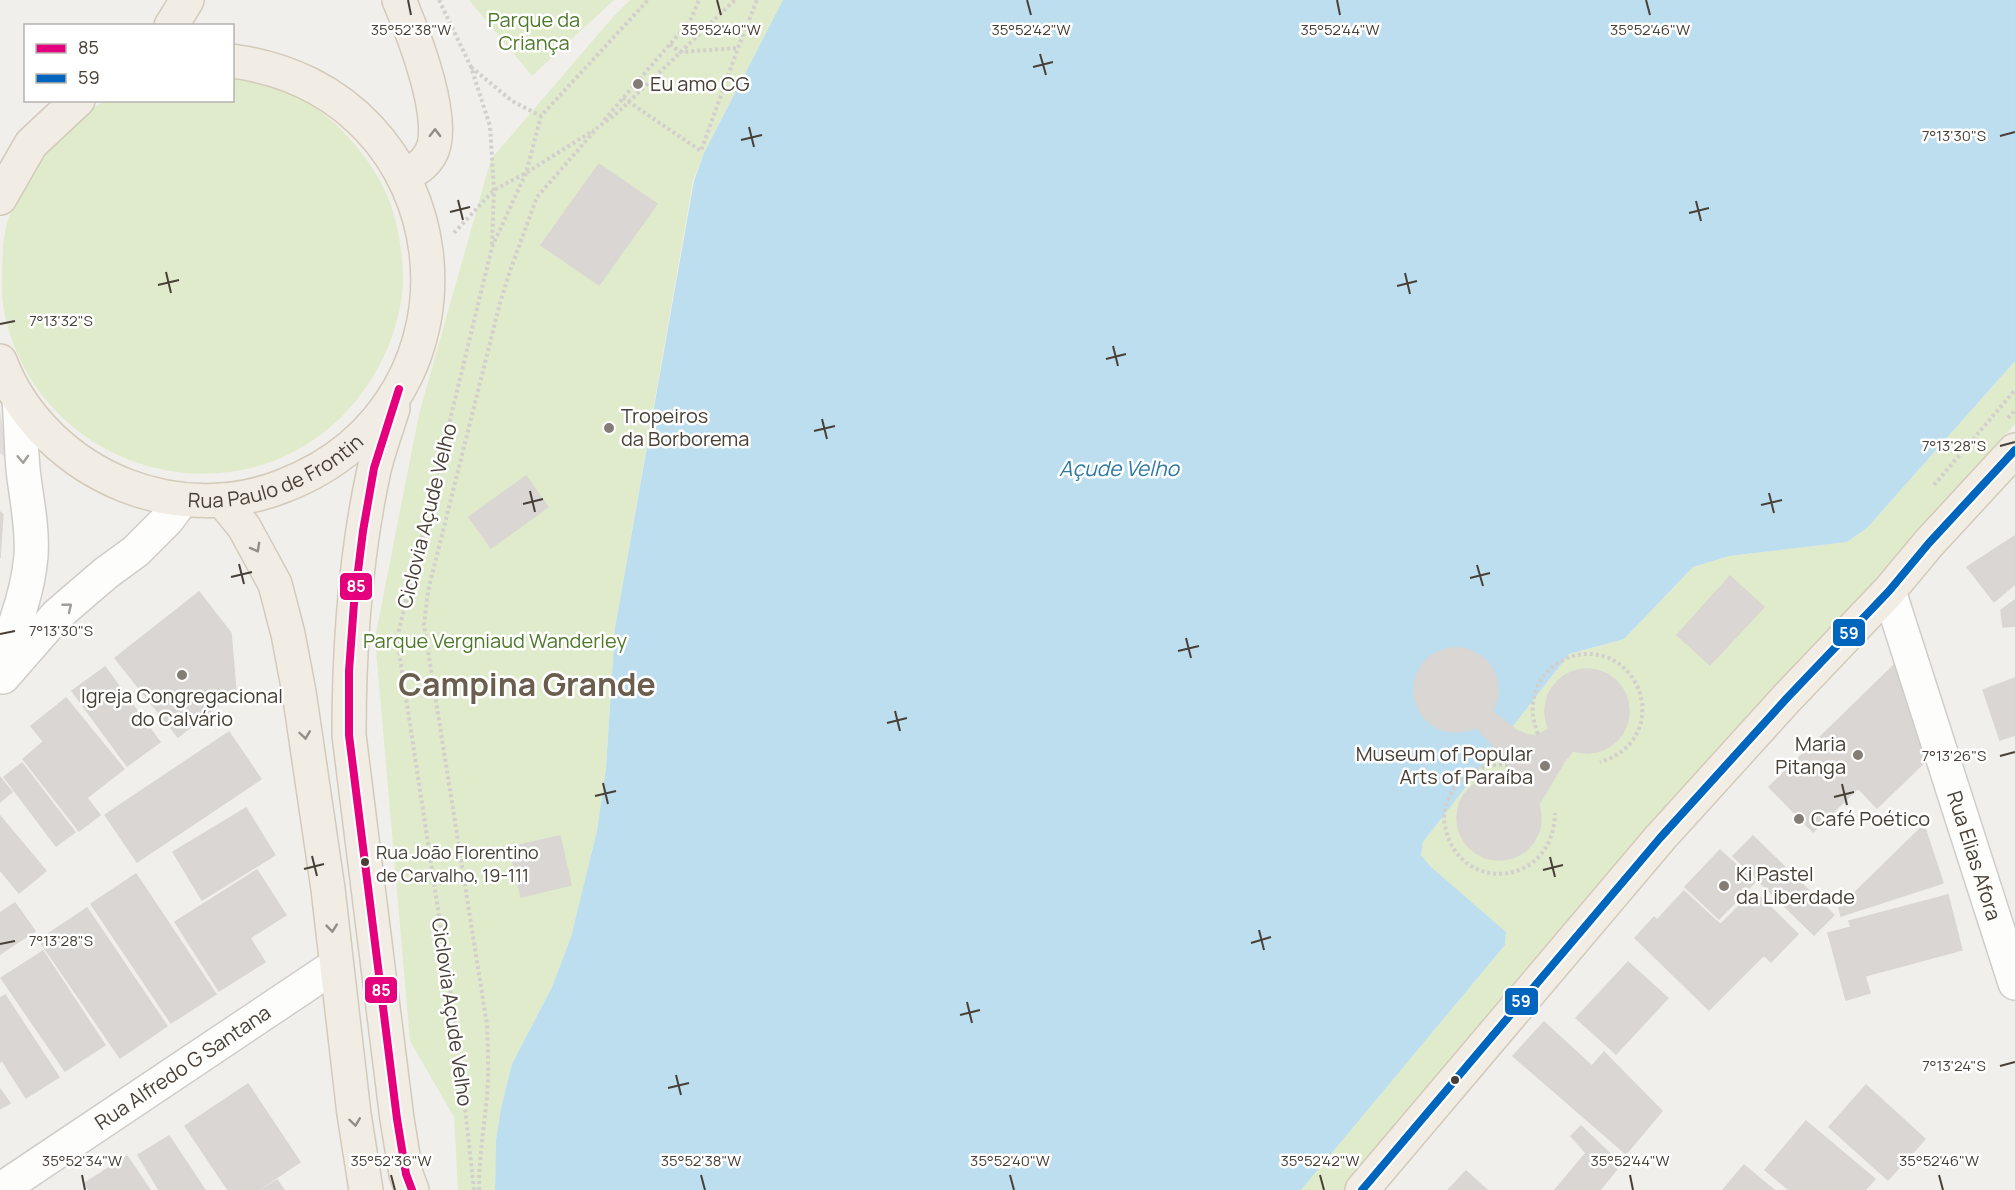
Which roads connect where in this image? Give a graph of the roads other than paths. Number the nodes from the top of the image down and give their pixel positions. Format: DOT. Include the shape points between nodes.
graph roads {
  1 [pos="187,0"];
  2 [pos="399,0"];
  3 [pos="172,24"];
  4 [pos="234,61"];
  5 [pos="75,102"];
  6 [pos="16,147"];
  7 [pos="403,176"];
  8 [pos="0,198"];
  9 [pos="0,361"];
  10 [pos="399,389"];
  11 [pos="19,400"];
  12 [pos="2015,450"];
  13 [pos="182,500"];
  14 [pos="222,500"];
  15 [pos="1889,591"];
  16 [pos="0,661"];
  17 [pos="0,681"];
  18 [pos="336,965"];
  19 [pos="2015,983"];
  20 [pos="0,1190"];
  21 [pos="366,1190"];
  22 [pos="412,1190"];
  23 [pos="1362,1190"];
  1 -- 3 [label="main road"];
  7 -- 2 [label="main road, one-way" via="422,166 436,137 429,89"];
  4 -- 7 [label="main road, Rua Paulo de Frontin" via="292,75 325,92 363,122"];
  5 -- 6 [label="main road"];
  6 -- 8 [label="main road"];
  7 -- 10 [label="main road, Rua Paulo de Frontin" via="419,214 428,254 428,301 418,347"];
  9 -- 11 [label="main road, Rua Paulo de Frontin"];
  10 -- 14 [label="main road, Rua Paulo de Frontin" via="374,424 343,454 306,477 265,493"];
  10 -- 22 [label="main road" via="374,468 363,531 350,660 349,735 398,1119"];
  11 -- 13 [label="main road, Rua Paulo de Frontin" via="58,444 107,478 144,492"];
  11 -- 16 [label="street, one-way" via="31,556 24,594"];
  12 -- 15 [label="main road"];
  13 -- 14 [label="main road, Rua Paulo de Frontin"];
  17 -- 13 [label="street, one-way" via="57,615 136,551"];
  14 -- 18 [label="main road, one-way" via="259,553 275,584 283,614 299,692"];
  15 -- 19 [label="street, Rua Elias Afora"];
  15 -- 23 [label="main road" via="1660,838"];
  18 -- 20 [label="street, Rua Alfredo G Santana"];
  18 -- 21 [label="main road, one-way"];
}
